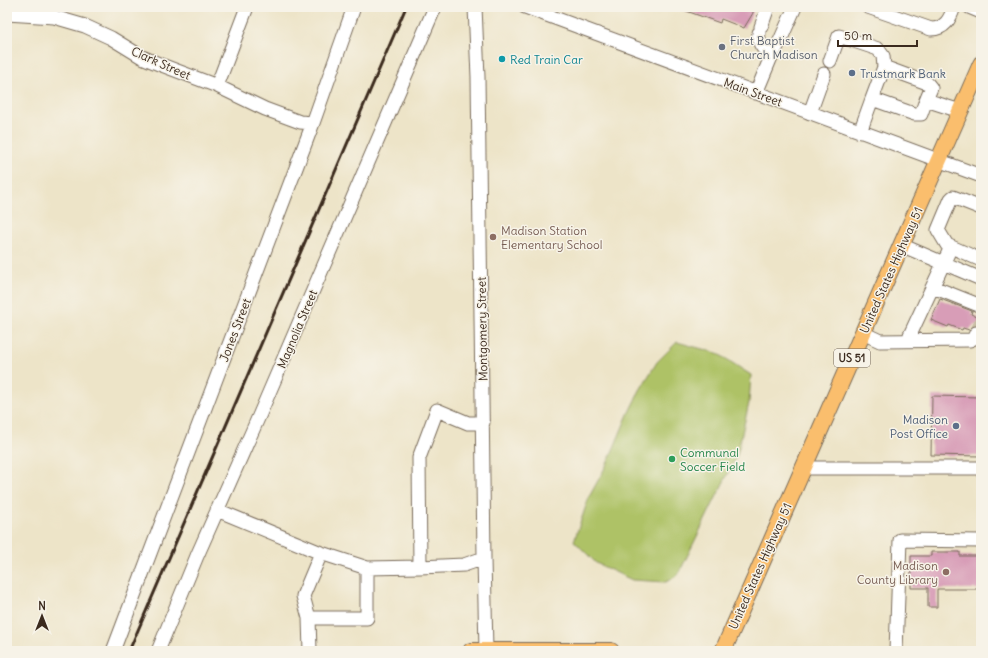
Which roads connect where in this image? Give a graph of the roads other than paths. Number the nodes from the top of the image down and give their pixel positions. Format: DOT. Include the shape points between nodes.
graph roads {
  1 [pos="247,7"];
  2 [pos="354,7"];
  3 [pos="435,7"];
  4 [pos="475,7"];
  5 [pos="525,7"];
  6 [pos="768,7"];
  7 [pos="795,7"];
  8 [pos="868,7"];
  9 [pos="954,7"];
  10 [pos="969,7"];
  11 [pos="981,12"];
  12 [pos="7,14"];
  13 [pos="771,57"];
  14 [pos="830,61"];
  15 [pos="981,64"];
  16 [pos="884,68"];
  17 [pos="824,74"];
  18 [pos="217,86"];
  19 [pos="756,93"];
  20 [pos="872,99"];
  21 [pos="926,100"];
  22 [pos="960,111"];
  23 [pos="810,113"];
  24 [pos="314,123"];
  25 [pos="860,132"];
  26 [pos="939,160"];
  27 [pos="981,176"];
  28 [pos="981,207"];
  29 [pos="902,245"];
  30 [pos="951,247"];
  31 [pos="981,260"];
  32 [pos="944,263"];
  33 [pos="981,279"];
  34 [pos="933,286"];
  35 [pos="981,306"];
  36 [pos="863,333"];
  37 [pos="976,333"];
  38 [pos="910,340"];
  39 [pos="483,423"];
  40 [pos="803,468"];
  41 [pos="981,468"];
  42 [pos="217,510"];
  43 [pos="981,541"];
  44 [pos="321,553"];
  45 [pos="484,558"];
  46 [pos="420,567"];
  47 [pos="367,568"];
  48 [pos="309,618"];
  49 [pos="113,651"];
  50 [pos="158,651"];
  51 [pos="310,651"];
  52 [pos="481,651"];
  53 [pos="558,651"];
  54 [pos="611,651"];
  55 [pos="722,651"];
  56 [pos="896,651"];
  1 -- 18 [label="street"];
  2 -- 24 [label="street, Jones Street"];
  3 -- 42 [label="street, Magnolia Street"];
  4 -- 39 [label="street, Montgomery Street"];
  5 -- 19 [label="street, Main Street"];
  6 -- 13 [label="street" via="758,38"];
  7 -- 13 [label="street"];
  8 -- 9 [label="street" via="931,30 937,30 946,24"];
  10 -- 11 [label="street"];
  12 -- 18 [label="street, Clark Street" via="54,17 85,26 142,57"];
  13 -- 19 [label="street"];
  14 -- 16 [label="street" via="839,36 878,49 883,56"];
  15 -- 22 [label="main road, United States Highway 51 / US 51"];
  16 -- 20 [label="street"];
  16 -- 21 [label="street" via="927,83 931,88"];
  17 -- 23 [label="street"];
  18 -- 24 [label="street, Clark Street" via="265,109 300,122"];
  19 -- 23 [label="street, Main Street"];
  20 -- 21 [label="street" via="914,114 921,114"];
  20 -- 25 [label="street"];
  21 -- 22 [label="street"];
  22 -- 26 [label="main road, United States Highway 51 / US 51"];
  23 -- 25 [label="street, Main Street"];
  24 -- 49 [label="street, Jones Street"];
  25 -- 26 [label="street, Main Street"];
  26 -- 27 [label="street, Main Street"];
  26 -- 29 [label="main road, United States Highway 51 / US 51"];
  28 -- 30 [label="street" via="956,198 951,199 938,230 946,245"];
  29 -- 32 [label="street"];
  29 -- 36 [label="main road, United States Highway 51 / US 51"];
  30 -- 31 [label="street"];
  30 -- 32 [label="street"];
  32 -- 33 [label="street"];
  32 -- 34 [label="street"];
  34 -- 35 [label="street"];
  34 -- 38 [label="street"];
  36 -- 38 [label="street" via="880,341"];
  36 -- 40 [label="main road, United States Highway 51 / US 51"];
  37 -- 38 [label="street" via="970,340"];
  39 -- 45 [label="street, Montgomery Street"];
  39 -- 46 [label="street" via="468,422 437,410 418,458"];
  40 -- 41 [label="street"];
  40 -- 55 [label="main road, United States Highway 51 / US 51"];
  42 -- 44 [label="street"];
  42 -- 50 [label="street, Magnolia Street"];
  43 -- 56 [label="street" via="900,540"];
  44 -- 47 [label="street"];
  44 -- 48 [label="street" via="303,596"];
  45 -- 46 [label="street" via="464,565"];
  45 -- 52 [label="street, Montgomery Street"];
  46 -- 47 [label="street"];
  47 -- 48 [label="street" via="367,618"];
  48 -- 51 [label="street"];
  52 -- 53 [label="main road"];
  53 -- 54 [label="main road"];
}
